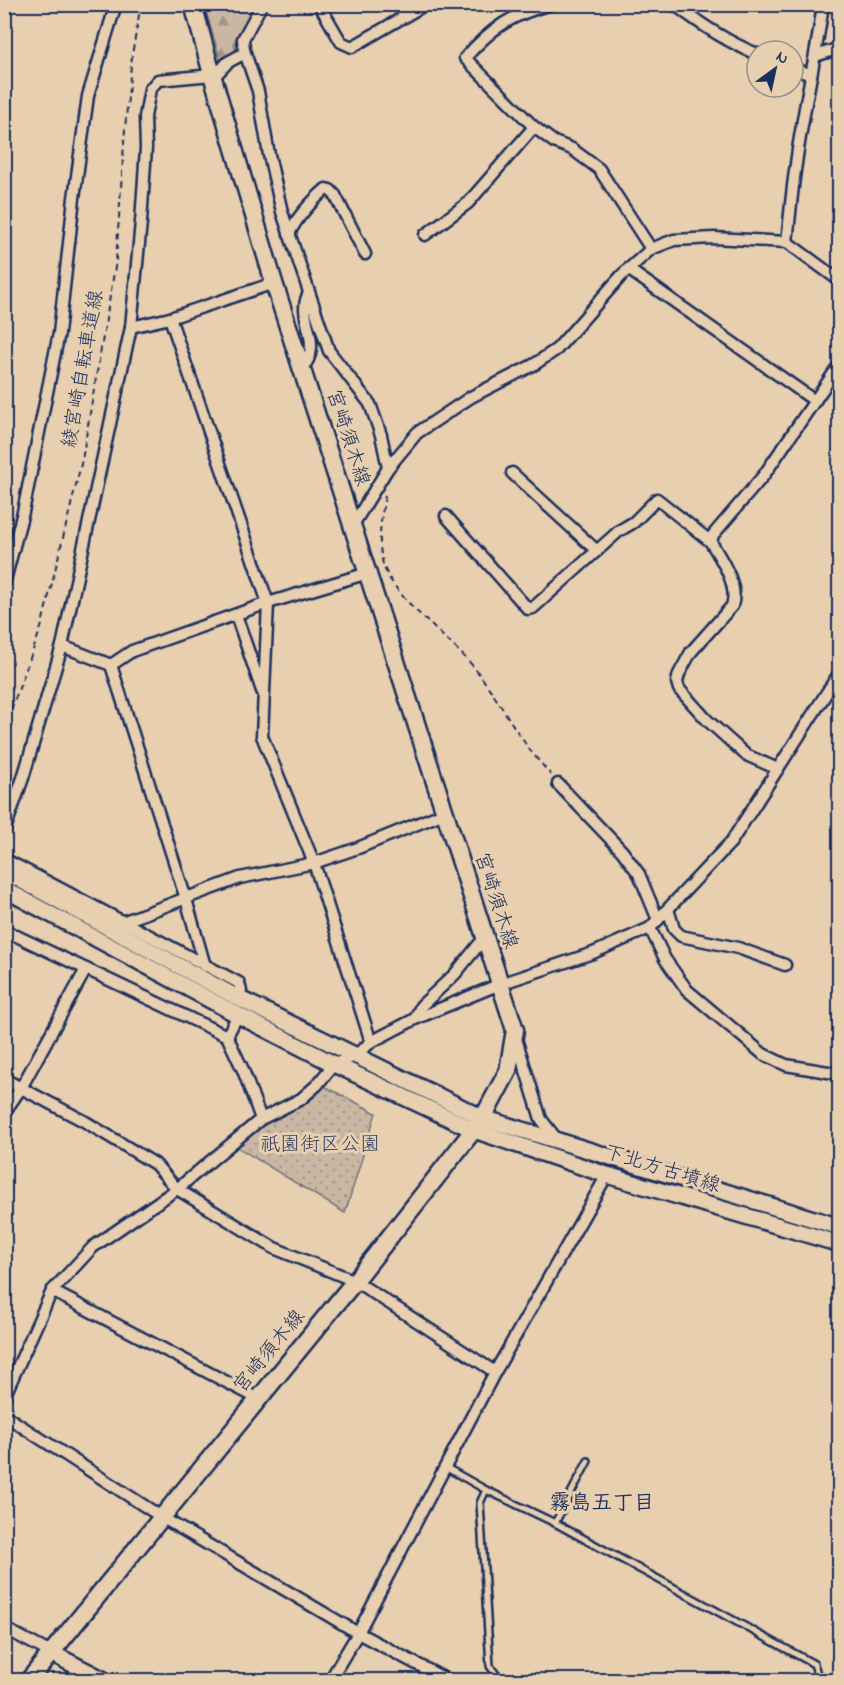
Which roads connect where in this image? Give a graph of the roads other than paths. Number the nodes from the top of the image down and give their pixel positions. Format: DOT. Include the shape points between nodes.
graph roads {
  1 [pos="116,4"];
  2 [pos="193,4"];
  3 [pos="262,4"];
  4 [pos="319,4"];
  5 [pos="398,4"];
  6 [pos="426,4"];
  7 [pos="552,4"];
  8 [pos="675,4"];
  9 [pos="823,4"];
  10 [pos="405,17"];
  11 [pos="745,48"];
  12 [pos="840,48"];
  13 [pos="244,53"];
  14 [pos="815,56"];
  15 [pos="805,73"];
  16 [pos="811,75"];
  17 [pos="212,76"];
  18 [pos="534,127"];
  19 [pos="289,234"];
  20 [pos="425,235"];
  21 [pos="787,242"];
  22 [pos="651,249"];
  23 [pos="365,254"];
  24 [pos="628,269"];
  25 [pos="840,281"];
  26 [pos="274,282"];
  27 [pos="308,295"];
  28 [pos="170,318"];
  29 [pos="131,327"];
  30 [pos="840,364"];
  31 [pos="302,370"];
  32 [pos="814,400"];
  33 [pos="388,468"];
  34 [pos="512,473"];
  35 [pos="446,516"];
  36 [pos="354,525"];
  37 [pos="711,542"];
  38 [pos="597,550"];
  39 [pos="368,573"];
  40 [pos="4,584"];
  41 [pos="268,603"];
  42 [pos="236,615"];
  43 [pos="62,646"];
  44 [pos="111,665"];
  45 [pos="840,672"];
  46 [pos="264,697"];
  47 [pos="778,769"];
  48 [pos="558,784"];
  49 [pos="444,813"];
  50 [pos="4,832"];
  51 [pos="4,859"];
  52 [pos="314,863"];
  53 [pos="4,870"];
  54 [pos="4,889"];
  55 [pos="186,899"];
  56 [pos="668,909"];
  57 [pos="125,921"];
  58 [pos="654,924"];
  59 [pos="4,930"];
  60 [pos="485,937"];
  61 [pos="785,964"];
  62 [pos="205,966"];
  63 [pos="86,969"];
  64 [pos="500,984"];
  65 [pos="238,998"];
  66 [pos="238,1014"];
  67 [pos="415,1019"];
  68 [pos="516,1030"];
  69 [pos="227,1036"];
  70 [pos="371,1042"];
  71 [pos="356,1056"];
  72 [pos="334,1064"];
  73 [pos="840,1074"];
  74 [pos="4,1079"];
  75 [pos="21,1088"];
  76 [pos="4,1113"];
  77 [pos="261,1119"];
  78 [pos="478,1124"];
  79 [pos="559,1142"];
  80 [pos="607,1176"];
  81 [pos="177,1189"];
  82 [pos="840,1227"];
  83 [pos="840,1244"];
  84 [pos="355,1281"];
  85 [pos="52,1291"];
  86 [pos="495,1372"];
  87 [pos="4,1397"];
  88 [pos="259,1399"];
  89 [pos="4,1415"];
  90 [pos="588,1461"];
  91 [pos="445,1467"];
  92 [pos="486,1490"];
  93 [pos="163,1518"];
  94 [pos="555,1523"];
  95 [pos="4,1628"];
  96 [pos="358,1633"];
  97 [pos="51,1653"];
  98 [pos="29,1680"];
  99 [pos="104,1680"];
  100 [pos="330,1680"];
  101 [pos="447,1680"];
  102 [pos="500,1680"];
  103 [pos="819,1680"];
  1 -- 40 [label="street" via="88,96 59,333 23,512"];
  2 -- 17 [label="main road, 宮崎須木線"];
  3 -- 13 [label="street" via="243,39"];
  4 -- 10 [label="street" via="341,42 352,47"];
  5 -- 10 [label="street"];
  6 -- 10 [label="street"];
  7 -- 18 [label="street" via="507,19 465,58"];
  8 -- 11 [label="street" via="696,22"];
  9 -- 14 [label="street"];
  12 -- 14 [label="street"];
  13 -- 17 [label="street"];
  13 -- 19 [label="street" via="258,91"];
  14 -- 16 [label="street"];
  15 -- 16 [label="street"];
  16 -- 21 [label="street"];
  17 -- 26 [label="main road, 宮崎須木線"];
  17 -- 29 [label="street" via="158,80 150,89"];
  18 -- 20 [label="street" via="468,203"];
  18 -- 22 [label="street" via="599,169"];
  19 -- 23 [label="street" via="319,195 330,190"];
  19 -- 27 [label="street"];
  21 -- 22 [label="street" via="674,240"];
  21 -- 25 [label="street"];
  22 -- 24 [label="street"];
  24 -- 32 [label="street"];
  24 -- 33 [label="street" via="557,349 471,397 417,433"];
  26 -- 28 [label="street"];
  26 -- 31 [label="main road, 宮崎須木線"];
  27 -- 31 [label="street" via="304,302 310,356"];
  27 -- 33 [label="street" via="329,351 370,404"];
  28 -- 29 [label="street"];
  28 -- 41 [label="street"];
  29 -- 43 [label="street"];
  30 -- 32 [label="street"];
  31 -- 36 [label="main road, 宮崎須木線"];
  32 -- 37 [label="street" via="764,475 712,535"];
  33 -- 36 [label="street"];
  34 -- 38 [label="street"];
  35 -- 38 [label="street" via="528,609"];
  36 -- 39 [label="main road, 宮崎須木線"];
  37 -- 38 [label="street" via="657,499"];
  37 -- 47 [label="street" via="732,583 734,598 732,606 691,652 679,674 679,689 706,720 746,754"];
  39 -- 41 [label="street"];
  39 -- 49 [label="main road, 宮崎須木線"];
  41 -- 42 [label="street"];
  41 -- 46 [label="street"];
  42 -- 44 [label="street" via="132,651"];
  42 -- 46 [label="street"];
  43 -- 44 [label="street"];
  43 -- 50 [label="street"];
  44 -- 55 [label="street"];
  45 -- 47 [label="street"];
  46 -- 52 [label="street" via="262,736"];
  47 -- 56 [label="street" via="731,842"];
  48 -- 58 [label="street" via="622,850 639,874"];
  49 -- 52 [label="street"];
  49 -- 60 [label="main road, 宮崎須木線"];
  51 -- 57 [label="street"];
  52 -- 55 [label="street" via="240,878"];
  52 -- 70 [label="street"];
  53 -- 65 [label="street"];
  54 -- 66 [label="street"];
  55 -- 57 [label="street"];
  55 -- 62 [label="street"];
  56 -- 58 [label="street"];
  56 -- 61 [label="street" via="674,929 681,936 738,948"];
  57 -- 62 [label="street"];
  58 -- 64 [label="street" via="593,953"];
  58 -- 73 [label="street" via="664,959 687,990 763,1054 786,1065"];
  59 -- 63 [label="street"];
  60 -- 64 [label="main road, 宮崎須木線"];
  60 -- 67 [label="street" via="455,974 421,1006"];
  62 -- 65 [label="street" via="239,983"];
  63 -- 69 [label="street"];
  63 -- 75 [label="street"];
  64 -- 67 [label="street"];
  64 -- 68 [label="main road, 宮崎須木線"];
  65 -- 71 [label="street"];
  66 -- 69 [label="street"];
  66 -- 72 [label="street"];
  67 -- 70 [label="street"];
  68 -- 78 [label="main road, 宮崎須木線" via="508,1071"];
  68 -- 79 [label="street" via="541,1119"];
  69 -- 77 [label="street"];
  70 -- 71 [label="street"];
  71 -- 72 [label="street"];
  71 -- 78 [label="street"];
  72 -- 77 [label="street" via="301,1099"];
  72 -- 78 [label="street"];
  74 -- 75 [label="street"];
  75 -- 76 [label="street"];
  75 -- 81 [label="street" via="155,1164"];
  77 -- 81 [label="street"];
  78 -- 79 [label="street, 下北方古墳線"];
  78 -- 80 [label="street, 下北方古墳線"];
  78 -- 84 [label="main road, 宮崎須木線"];
  79 -- 82 [label="street, 下北方古墳線"];
  80 -- 83 [label="street, 下北方古墳線"];
  80 -- 86 [label="street"];
  81 -- 84 [label="street" via="274,1248"];
  81 -- 85 [label="street" via="93,1247"];
  84 -- 86 [label="street"];
  84 -- 88 [label="main road, 宮崎須木線"];
  85 -- 87 [label="street"];
  85 -- 88 [label="street"];
  86 -- 91 [label="street"];
  88 -- 93 [label="main road, 宮崎須木線"];
  89 -- 93 [label="street"];
  90 -- 94 [label="lane"];
  91 -- 92 [label="lane"];
  91 -- 96 [label="street"];
  92 -- 94 [label="lane"];
  92 -- 102 [label="lane" via="480,1503 490,1666"];
  93 -- 96 [label="street"];
  93 -- 97 [label="main road, 宮崎須木線"];
  94 -- 103 [label="lane" via="814,1665"];
  95 -- 97 [label="street"];
  96 -- 100 [label="street"];
  96 -- 101 [label="street"];
  97 -- 98 [label="main road, 宮崎須木線"];
  97 -- 99 [label="street"];
}
